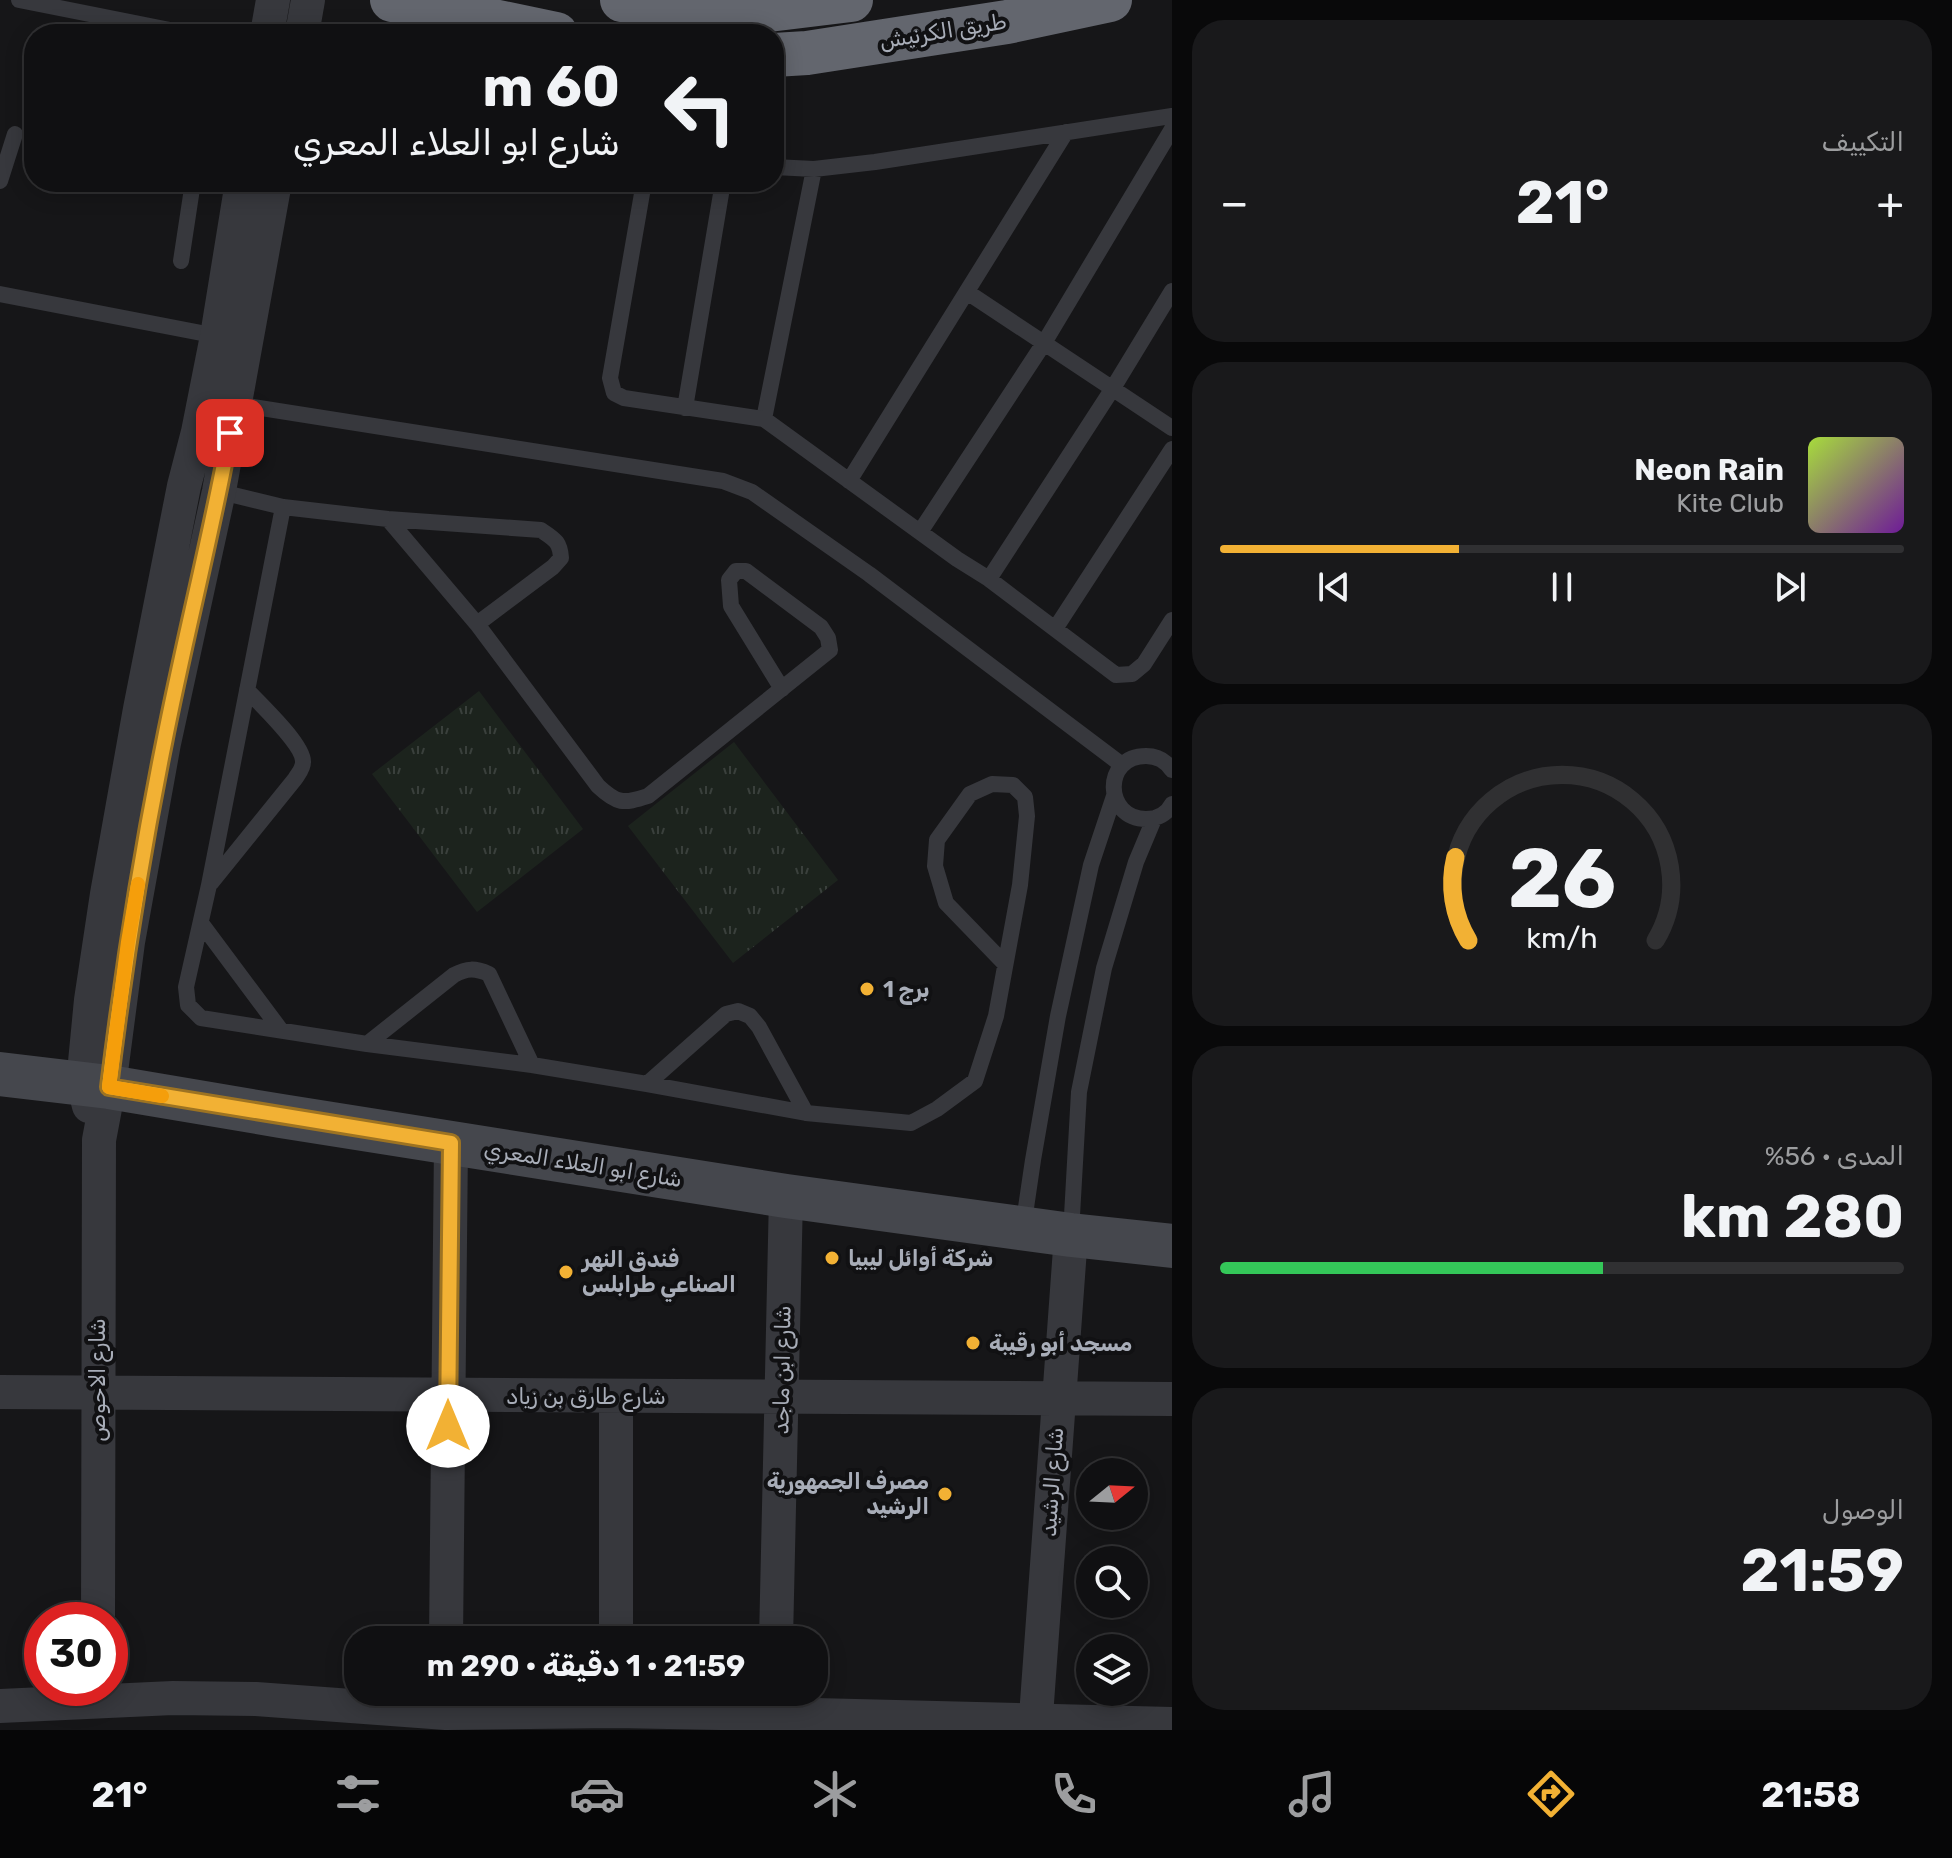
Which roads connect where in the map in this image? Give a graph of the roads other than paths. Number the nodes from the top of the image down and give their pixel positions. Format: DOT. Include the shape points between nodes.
graph roads {
  1 [pos="19,0"];
  2 [pos="273,0"];
  3 [pos="308,0"];
  4 [pos="392,0"];
  5 [pos="622,0"];
  6 [pos="851,0"];
  7 [pos="1110,0"];
  8 [pos="140,24"];
  9 [pos="269,24"];
  10 [pos="304,24"];
  11 [pos="508,24"];
  12 [pos="784,54"];
  13 [pos="1172,116"];
  14 [pos="1172,129"];
  15 [pos="1066,132"];
  16 [pos="15,134"];
  17 [pos="784,168"];
  18 [pos="814,169"];
  19 [pos="0,181"];
  20 [pos="191,192"];
  21 [pos="240,192"];
  22 [pos="273,192"];
  23 [pos="642,192"];
  24 [pos="721,192"];
  25 [pos="181,261"];
  26 [pos="1172,291"];
  27 [pos="967,292"];
  28 [pos="0,294"];
  29 [pos="217,336"];
  30 [pos="1044,343"];
  31 [pos="1113,388"];
  32 [pos="235,404"];
  33 [pos="685,408"];
  34 [pos="764,419"];
  35 [pos="1172,428"];
  36 [pos="1172,449"];
  37 [pos="849,481"];
  38 [pos="184,486"];
  39 [pos="219,491"];
  40 [pos="283,507"];
  41 [pos="388,519"];
  42 [pos="920,532"];
  43 [pos="989,579"];
  44 [pos="1172,620"];
  45 [pos="477,624"];
  46 [pos="1055,629"];
  47 [pos="782,689"];
  48 [pos="247,690"];
  49 [pos="1172,746"];
  50 [pos="1122,765"];
  51 [pos="1166,765"];
  52 [pos="1114,796"];
  53 [pos="1172,804"];
  54 [pos="1154,819"];
  55 [pos="209,885"];
  56 [pos="201,923"];
  57 [pos="1005,964"];
  58 [pos="280,1029"];
  59 [pos="367,1044"];
  60 [pos="532,1065"];
  61 [pos="0,1074"];
  62 [pos="647,1084"];
  63 [pos="96,1085"];
  64 [pos="806,1113"];
  65 [pos="451,1143"];
  66 [pos="786,1196"];
  67 [pos="1023,1228"];
  68 [pos="1071,1235"];
  69 [pos="1172,1246"];
  70 [pos="0,1392"];
  71 [pos="97,1393"];
  72 [pos="448,1395"];
  73 [pos="616,1396"];
  74 [pos="781,1397"];
  75 [pos="1058,1397"];
  76 [pos="1172,1399"];
  77 [pos="98,1602"];
  78 [pos="446,1626"];
  79 [pos="616,1626"];
  80 [pos="776,1626"];
  81 [pos="0,1706"];
  82 [pos="547,1706"];
  83 [pos="679,1706"];
  84 [pos="98,1707"];
  85 [pos="446,1712"];
  86 [pos="775,1712"];
  87 [pos="1172,1724"];
  88 [pos="1035,1725"];
  1 -- 8 [label="lane"];
  2 -- 9 [label="street"];
  3 -- 10 [label="street"];
  4 -- 11 [label="highway"];
  5 -- 6 [label="highway" via="769,10"];
  7 -- 12 [label="highway, طريق الكرنيش" via="1007,22"];
  13 -- 15 [label="lane"];
  14 -- 30 [label="lane"];
  15 -- 18 [label="lane"];
  15 -- 27 [label="lane"];
  16 -- 19 [label="lane"];
  17 -- 18 [label="lane"];
  18 -- 34 [label="lane"];
  20 -- 25 [label="lane"];
  21 -- 29 [label="street"];
  22 -- 32 [label="street"];
  23 -- 33 [label="lane" via="610,378 614,393 624,398"];
  24 -- 33 [label="lane"];
  26 -- 31 [label="lane"];
  27 -- 30 [label="lane"];
  27 -- 37 [label="lane"];
  28 -- 29 [label="lane"];
  29 -- 38 [label="street"];
  30 -- 31 [label="lane"];
  30 -- 42 [label="lane"];
  31 -- 35 [label="lane"];
  31 -- 43 [label="lane"];
  32 -- 39 [label="street"];
  32 -- 50 [label="lane" via="709,478 752,492"];
  33 -- 34 [label="lane"];
  34 -- 37 [label="lane"];
  36 -- 46 [label="lane"];
  37 -- 42 [label="lane"];
  38 -- 39 [label="lane"];
  38 -- 63 [label="street" via="91,1000"];
  39 -- 40 [label="lane"];
  39 -- 63 [label="street"];
  40 -- 41 [label="lane"];
  40 -- 48 [label="lane"];
  41 -- 45 [label="lane"];
  41 -- 45 [label="lane" via="541,530 555,539 561,558 553,567"];
  42 -- 43 [label="lane"];
  43 -- 46 [label="lane"];
  44 -- 46 [label="lane" via="1132,674 1116,675"];
  45 -- 47 [label="lane" via="613,800 632,802 648,796"];
  47 -- 47 [label="lane" via="731,606 729,580 736,571 746,571 821,627 828,638 830,650"];
  48 -- 55 [label="lane"];
  48 -- 55 [label="lane" via="296,744 304,759 302,770"];
  49 -- 51 [label="lane"];
  50 -- 51 [label="lane" via="1136,756 1153,756"];
  50 -- 52 [label="lane"];
  52 -- 54 [label="lane" via="1123,811 1137,819"];
  52 -- 67 [label="lane" via="1091,865 1058,1016"];
  53 -- 54 [label="lane"];
  54 -- 68 [label="lane" via="1104,968 1079,1092"];
  55 -- 56 [label="lane"];
  56 -- 58 [label="lane"];
  56 -- 58 [label="lane" via="186,987 188,1005 201,1018"];
  57 -- 57 [label="lane" via="1027,816 1025,797 1013,785 992,784 970,794 937,840 935,866 946,903"];
  57 -- 64 [label="lane" via="996,1016 975,1081 959,1094 911,1123"];
  58 -- 59 [label="lane"];
  59 -- 60 [label="lane"];
  59 -- 60 [label="lane" via="454,975 478,969 489,974"];
  60 -- 62 [label="lane"];
  61 -- 63 [label="street, شارع ابو العلاء المعري"];
  62 -- 64 [label="lane"];
  62 -- 64 [label="lane" via="726,1014 738,1011 759,1027"];
  63 -- 65 [label="street, شارع ابو العلاء المعري"];
  63 -- 71 [label="street, شارع الاحوص"];
  65 -- 66 [label="street, شارع ابو العلاء المعري"];
  65 -- 72 [label="street"];
  66 -- 67 [label="street, شارع ابو العلاء المعري"];
  66 -- 74 [label="street, شارع ابن ماجد"];
  67 -- 68 [label="street, شارع ابو العلاء المعري"];
  68 -- 69 [label="street, شارع ابو العلاء المعري"];
  68 -- 75 [label="street, شارع الرشيد"];
  70 -- 71 [label="street, شارع طارق بن زياد"];
  71 -- 72 [label="street, شارع طارق بن زياد"];
  71 -- 77 [label="street, شارع الاحوص"];
  72 -- 73 [label="street, شارع طارق بن زياد"];
  72 -- 78 [label="street"];
  73 -- 74 [label="street, شارع طارق بن زياد"];
  73 -- 79 [label="street"];
  74 -- 75 [label="street, شارع طارق بن زياد"];
  74 -- 80 [label="street, شارع ابن ماجد"];
  75 -- 76 [label="street, شارع طارق بن زياد"];
  75 -- 88 [label="street, شارع الرشيد"];
  81 -- 84 [label="street"];
  82 -- 85 [label="street"];
  83 -- 86 [label="street"];
  84 -- 85 [label="street" via="173,1698 256,1699"];
  86 -- 88 [label="street"];
  87 -- 88 [label="street"];
}
